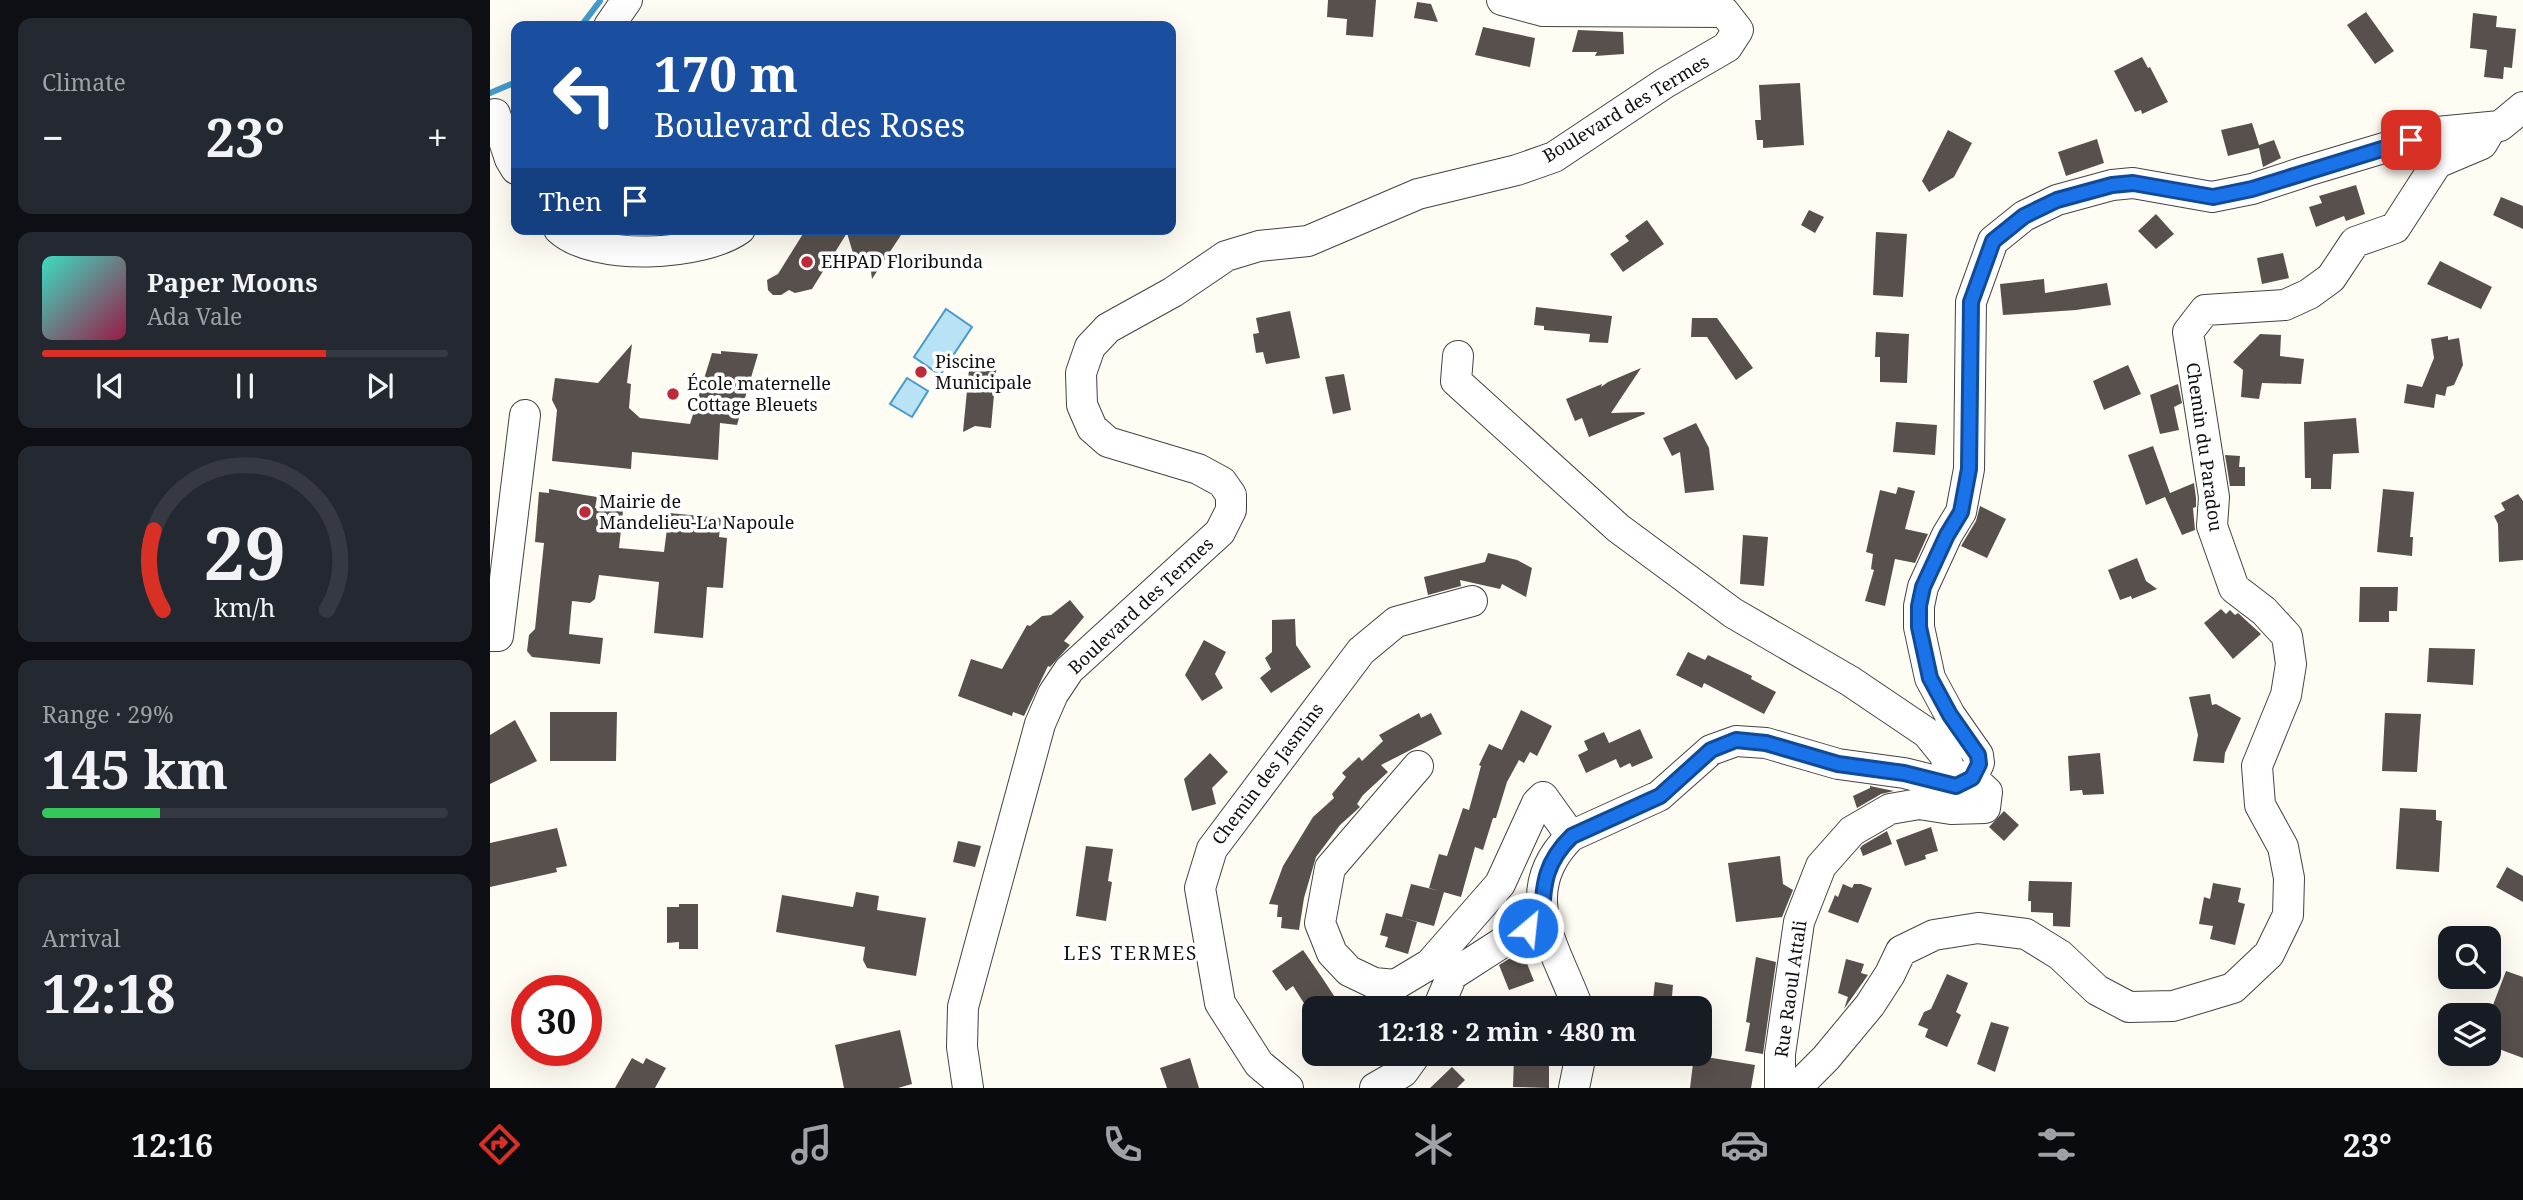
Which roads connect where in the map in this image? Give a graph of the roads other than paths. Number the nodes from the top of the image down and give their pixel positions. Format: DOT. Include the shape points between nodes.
graph roads {
  1 [pos="1502,0"];
  2 [pos="626,1"];
  3 [pos="612,21"];
  4 [pos="2523,107"];
  5 [pos="500,111"];
  6 [pos="2492,127"];
  7 [pos="511,161"];
  8 [pos="565,235"];
  9 [pos="730,235"];
  10 [pos="1458,356"];
  11 [pos="525,415"];
  12 [pos="1472,601"];
  13 [pos="490,636"];
  14 [pos="1418,766"];
  15 [pos="1964,782"];
  16 [pos="1572,836"];
  17 [pos="1542,917"];
  18 [pos="1443,996"];
  19 [pos="1574,996"];
  20 [pos="1407,1066"];
  21 [pos="1579,1066"];
  22 [pos="968,1088"];
  23 [pos="1288,1088"];
  24 [pos="1375,1088"];
  25 [pos="1574,1088"];
  26 [pos="1780,1088"];
  27 [pos="1796,1088"];
  1 -- 22 [label="street, Boulevard des Termes" via="1543,12 1724,12 1738,30 1727,47 1554,157 1418,194 1308,241 1259,246 1226,256 1108,328 1090,347 1081,373 1082,405 1092,428 1108,442 1198,469 1222,482 1231,495 1231,510 1220,532 1069,670 1053,694 1040,724 963,1007"];
  2 -- 3 [label="street"];
  4 -- 6 [label="street, Chemin du Paradou"];
  5 -- 7 [label="street"];
  6 -- 15 [label="street" via="2437,132 2213,197 2133,183 2112,185 2057,200 2024,216 1993,241 1971,302 1969,469 1961,512 1923,587 1919,606 1930,678 1978,755 1979,764"];
  6 -- 27 [label="street, Chemin du Paradou" via="2482,144 2437,163 2395,228 2356,242 2331,278 2309,294 2285,305 2205,310 2188,332 2214,497 2212,526 2234,588 2287,636 2291,664 2286,695 2257,766 2260,805 2283,847 2289,878 2288,915 2269,954 2233,988 2173,1006 2129,1007 2097,990 2060,955 2026,934 1978,928 1934,934 1901,951 1870,1004"];
  8 -- 9 [label="street" via="590,246 637,251 720,241"];
  10 -- 15 [label="street" via="1456,381 1618,528 1733,613 1850,681 1927,733"];
  11 -- 13 [label="street" via="498,636"];
  12 -- 23 [label="street, Chemin des Jasmins" via="1396,622 1361,651 1212,849 1200,888 1220,1003 1259,1064"];
  14 -- 16 [label="street" via="1330,868 1320,923 1332,953 1349,971 1374,983 1395,985 1430,964 1500,884 1543,797"];
  15 -- 16 [label="street" via="1838,764 1766,743 1736,740 1711,750 1660,796"];
  15 -- 26 [label="street, Rue Raoul Attali" via="1987,792 1985,808 1919,804 1890,809 1852,831 1821,866 1798,922 1780,1054"];
  16 -- 17 [label="street" via="1547,868"];
  17 -- 18 [label="street" via="1452,975"];
  17 -- 19 [label="street"];
  20 -- 24 [label="street"];
  21 -- 25 [label="street"];
}
